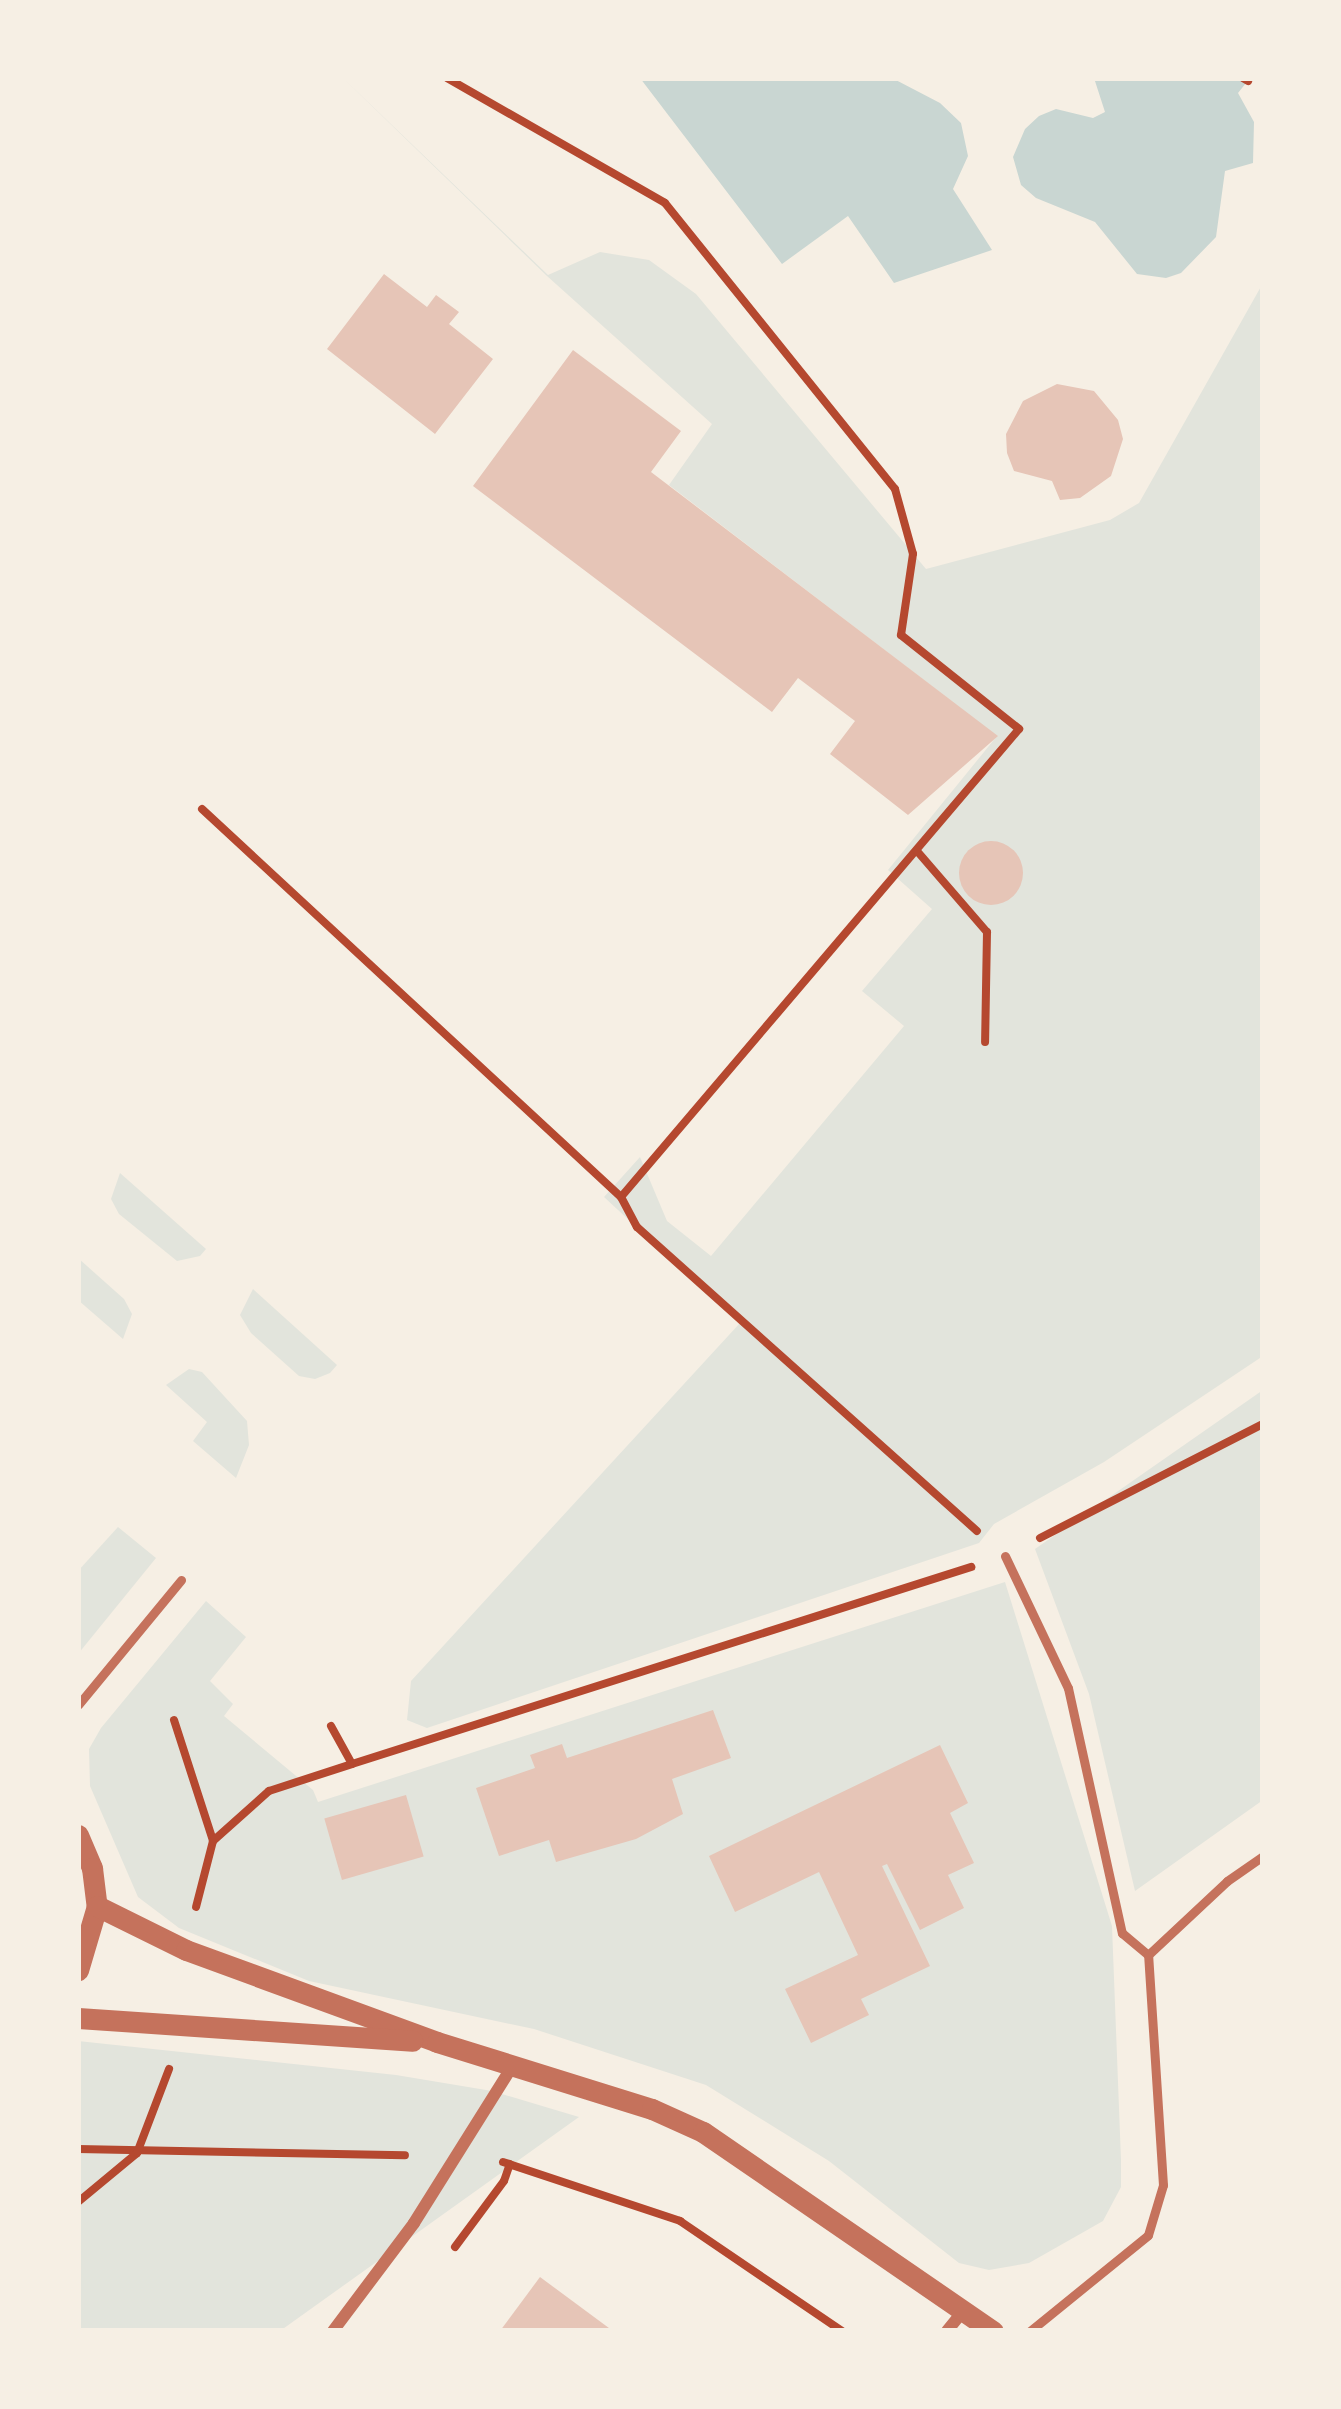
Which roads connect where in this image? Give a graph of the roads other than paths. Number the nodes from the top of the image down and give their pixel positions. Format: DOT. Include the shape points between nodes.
graph roads {
  1 [pos="1004,1556"];
  2 [pos="181,1580"];
  3 [pos="78,1705"];
  4 [pos="78,1835"];
  5 [pos="1263,1856"];
  6 [pos="97,1906"];
  7 [pos="1148,1955"];
  8 [pos="78,1970"];
  9 [pos="78,2018"];
  10 [pos="437,2042"];
  11 [pos="513,2066"];
  12 [pos="964,2310"];
  13 [pos="333,2331"];
  14 [pos="946,2331"];
  15 [pos="993,2331"];
  16 [pos="1030,2331"];
  1 -- 7 [label="lane" via="1068,1688 1122,1933"];
  2 -- 3 [label="lane"];
  4 -- 6 [label="street"];
  5 -- 7 [label="lane"];
  6 -- 8 [label="street"];
  6 -- 10 [label="street" via="186,1951"];
  7 -- 16 [label="lane" via="1163,2185 1148,2235"];
  9 -- 10 [label="street"];
  10 -- 11 [label="street"];
  11 -- 12 [label="street" via="703,2132"];
  11 -- 13 [label="street"];
  12 -- 14 [label="street"];
  12 -- 15 [label="street"];
}
